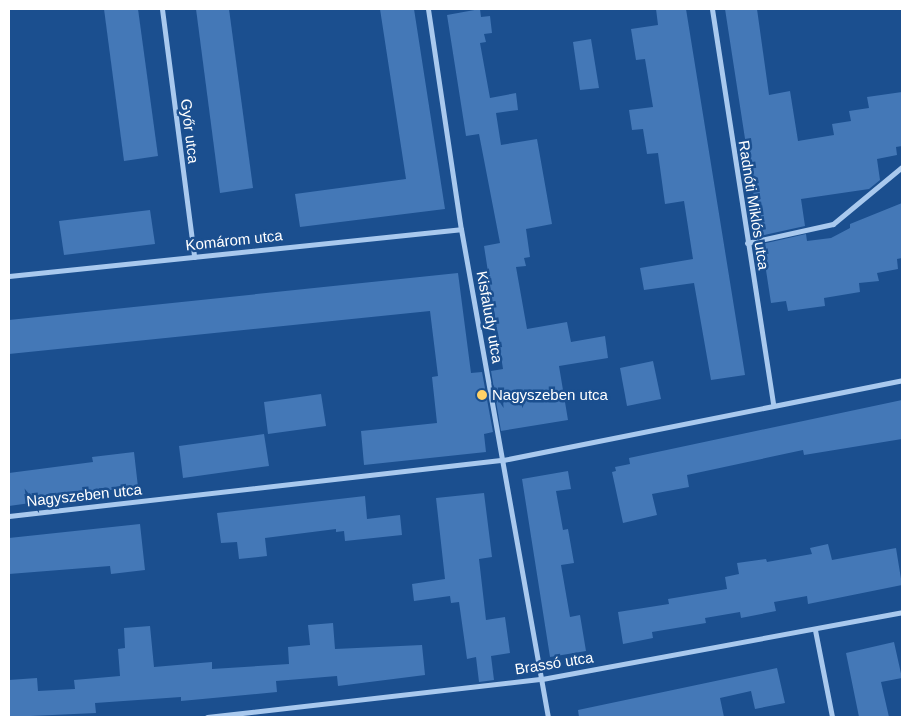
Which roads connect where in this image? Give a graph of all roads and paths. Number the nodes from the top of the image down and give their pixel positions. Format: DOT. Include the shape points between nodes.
graph roads {
  1 [pos="162,9"];
  2 [pos="428,9"];
  3 [pos="712,9"];
  4 [pos="902,167"];
  5 [pos="461,229"];
  6 [pos="747,243"];
  7 [pos="194,256"];
  8 [pos="9,276"];
  9 [pos="902,380"];
  10 [pos="773,404"];
  11 [pos="504,460"];
  12 [pos="9,516"];
  13 [pos="902,612"];
  14 [pos="815,630"];
  15 [pos="542,679"];
  16 [pos="207,717"];
  17 [pos="548,717"];
  18 [pos="832,717"];
  1 -- 7 [label="street, Győr utca"];
  2 -- 5 [label="street, Kisfaludy utca"];
  3 -- 6 [label="street, Radnóti Miklós utca"];
  4 -- 6 [label="street" via="833,224"];
  5 -- 7 [label="street, Komárom utca"];
  5 -- 11 [label="street, Kisfaludy utca"];
  6 -- 10 [label="street, Radnóti Miklós utca"];
  7 -- 8 [label="street, Komárom utca"];
  9 -- 10 [label="street, Nagyszeben utca"];
  10 -- 11 [label="street, Nagyszeben utca"];
  11 -- 12 [label="street, Nagyszeben utca"];
  11 -- 15 [label="street, Kisfaludy utca"];
  13 -- 14 [label="street, Brassó utca"];
  14 -- 15 [label="street, Brassó utca"];
  14 -- 18 [label="street"];
  15 -- 16 [label="street, Brassó utca"];
  15 -- 17 [label="street, Kisfaludy utca"];
}
